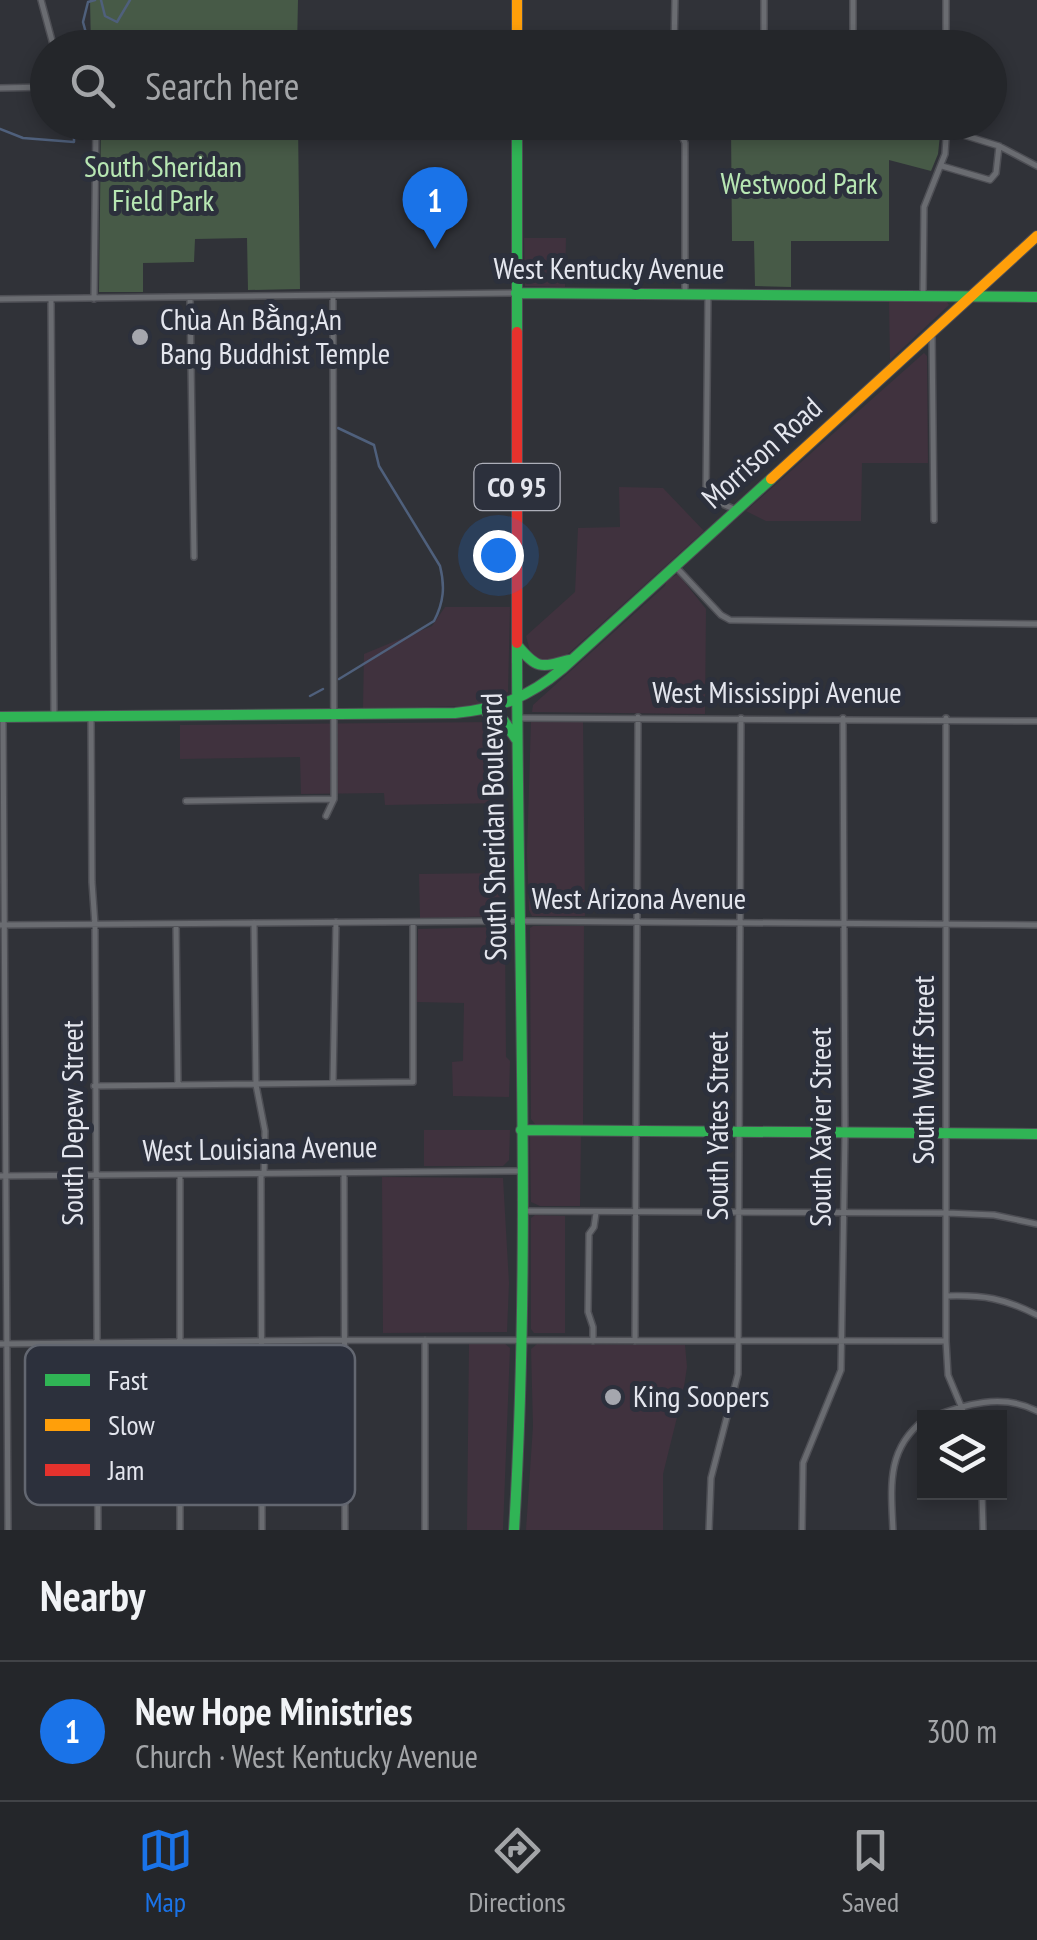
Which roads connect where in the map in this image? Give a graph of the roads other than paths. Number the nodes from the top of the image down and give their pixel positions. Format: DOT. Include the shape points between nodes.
graph roads {
  1 [pos="41,0"];
  2 [pos="517,0"];
  3 [pos="675,0"];
  4 [pos="764,0"];
  5 [pos="853,0"];
  6 [pos="946,0"];
  7 [pos="49,30"];
  8 [pos="517,30"];
  9 [pos="674,30"];
  10 [pos="764,30"];
  11 [pos="853,30"];
  12 [pos="946,30"];
  13 [pos="30,87"];
  14 [pos="0,88"];
  15 [pos="96,140"];
  16 [pos="517,140"];
  17 [pos="684,140"];
  18 [pos="945,140"];
  19 [pos="983,140"];
  20 [pos="999,146"];
  21 [pos="942,166"];
  22 [pos="1037,166"];
  23 [pos="1037,236"];
  24 [pos="516,292"];
  25 [pos="684,294"];
  26 [pos="708,294"];
  27 [pos="334,295"];
  28 [pos="923,296"];
  29 [pos="190,297"];
  30 [pos="970,297"];
  31 [pos="1037,297"];
  32 [pos="94,298"];
  33 [pos="51,299"];
  34 [pos="0,300"];
  35 [pos="932,332"];
  36 [pos="736,510"];
  37 [pos="934,520"];
  38 [pos="194,557"];
  39 [pos="675,566"];
  40 [pos="1037,624"];
  41 [pos="517,645"];
  42 [pos="578,656"];
  43 [pos="517,702"];
  44 [pos="478,712"];
  45 [pos="333,714"];
  46 [pos="90,716"];
  47 [pos="2,717"];
  48 [pos="54,717"];
  49 [pos="518,718"];
  50 [pos="638,718"];
  51 [pos="741,718"];
  52 [pos="844,718"];
  53 [pos="946,718"];
  54 [pos="1037,721"];
  55 [pos="518,746"];
  56 [pos="334,799"];
  57 [pos="186,801"];
  58 [pos="326,816"];
  59 [pos="520,920"];
  60 [pos="336,922"];
  61 [pos="413,922"];
  62 [pos="638,922"];
  63 [pos="740,922"];
  64 [pos="254,923"];
  65 [pos="96,924"];
  66 [pos="176,924"];
  67 [pos="844,924"];
  68 [pos="948,924"];
  69 [pos="1037,925"];
  70 [pos="2,926"];
  71 [pos="333,1083"];
  72 [pos="178,1085"];
  73 [pos="256,1085"];
  74 [pos="94,1086"];
  75 [pos="522,1130"];
  76 [pos="740,1131"];
  77 [pos="638,1132"];
  78 [pos="845,1134"];
  79 [pos="946,1134"];
  80 [pos="1037,1134"];
  81 [pos="521,1171"];
  82 [pos="344,1173"];
  83 [pos="263,1174"];
  84 [pos="2,1176"];
  85 [pos="96,1176"];
  86 [pos="180,1176"];
  87 [pos="521,1211"];
  88 [pos="596,1212"];
  89 [pos="741,1212"];
  90 [pos="636,1213"];
  91 [pos="946,1213"];
  92 [pos="844,1214"];
  93 [pos="1036,1221"];
  94 [pos="946,1296"];
  95 [pos="1037,1315"];
  96 [pos="344,1340"];
  97 [pos="426,1340"];
  98 [pos="180,1341"];
  99 [pos="262,1341"];
  100 [pos="635,1341"];
  101 [pos="739,1341"];
  102 [pos="842,1341"];
  103 [pos="946,1341"];
  104 [pos="98,1342"];
  105 [pos="521,1342"];
  106 [pos="593,1342"];
  107 [pos="4,1344"];
  108 [pos="180,1345"];
  109 [pos="262,1345"];
  110 [pos="344,1345"];
  111 [pos="961,1406"];
  112 [pos="951,1410"];
  113 [pos="963,1410"];
  114 [pos="1037,1412"];
  115 [pos="917,1430"];
  116 [pos="982,1500"];
  117 [pos="345,1505"];
  118 [pos="8,1530"];
  119 [pos="345,1530"];
  120 [pos="426,1530"];
  121 [pos="514,1530"];
  122 [pos="709,1530"];
  123 [pos="802,1530"];
  124 [pos="892,1530"];
  125 [pos="983,1530"];
  1 -- 7 [label="street"];
  2 -- 8 [label="main road"];
  3 -- 9 [label="street"];
  4 -- 10 [label="street"];
  5 -- 11 [label="street"];
  6 -- 12 [label="street"];
  13 -- 14 [label="street"];
  15 -- 32 [label="street"];
  16 -- 24 [label="main road, South Sheridan Boulevard / CO 95"];
  17 -- 25 [label="street"];
  18 -- 21 [label="street"];
  19 -- 20 [label="street"];
  20 -- 21 [label="street" via="990,180"];
  20 -- 22 [label="street"];
  21 -- 28 [label="street" via="924,207"];
  23 -- 30 [label="main road, Morrison Road"];
  24 -- 25 [label="main road, West Kentucky Avenue"];
  24 -- 27 [label="street, West Kentucky Avenue"];
  24 -- 41 [label="main road, South Sheridan Boulevard / CO 95"];
  25 -- 26 [label="main road, West Kentucky Avenue"];
  26 -- 28 [label="main road, West Kentucky Avenue"];
  26 -- 36 [label="street" via="706,490"];
  27 -- 29 [label="street, West Kentucky Avenue"];
  27 -- 45 [label="street"];
  28 -- 30 [label="main road, West Kentucky Avenue"];
  29 -- 32 [label="street, West Kentucky Avenue"];
  29 -- 38 [label="street"];
  30 -- 31 [label="main road, West Kentucky Avenue"];
  30 -- 35 [label="main road, Morrison Road"];
  32 -- 33 [label="street, West Kentucky Avenue"];
  33 -- 34 [label="street, West Kentucky Avenue"];
  33 -- 48 [label="street"];
  35 -- 36 [label="main road, Morrison Road"];
  35 -- 37 [label="street"];
  36 -- 39 [label="main road, Morrison Road"];
  39 -- 40 [label="street" via="730,620"];
  39 -- 42 [label="main road, Morrison Road"];
  41 -- 42 [label="main road" via="542,667"];
  41 -- 43 [label="main road, South Sheridan Boulevard / CO 95"];
  42 -- 43 [label="main road, Morrison Road"];
  43 -- 44 [label="main road"];
  43 -- 49 [label="main road, South Sheridan Boulevard / CO 95"];
  44 -- 45 [label="main road"];
  44 -- 55 [label="main road" via="504,721"];
  45 -- 46 [label="main road"];
  45 -- 56 [label="street"];
  46 -- 48 [label="main road"];
  46 -- 65 [label="street, South Depew Street"];
  47 -- 48 [label="main road"];
  47 -- 70 [label="street"];
  49 -- 50 [label="street, West Mississippi Avenue"];
  49 -- 55 [label="main road, South Sheridan Boulevard / CO 95"];
  50 -- 51 [label="street, West Mississippi Avenue"];
  50 -- 62 [label="street"];
  51 -- 52 [label="street, West Mississippi Avenue"];
  51 -- 63 [label="street, South Yates Street"];
  52 -- 53 [label="street, West Mississippi Avenue"];
  52 -- 67 [label="street, South Xavier Street"];
  53 -- 54 [label="street, West Mississippi Avenue"];
  53 -- 68 [label="street, South Wolff Street"];
  55 -- 59 [label="main road, South Sheridan Boulevard / CO 95"];
  56 -- 57 [label="street"];
  56 -- 58 [label="street"];
  59 -- 61 [label="street, West Arizona Avenue"];
  59 -- 62 [label="street, West Arizona Avenue"];
  59 -- 75 [label="main road, South Sheridan Boulevard / CO 95"];
  60 -- 61 [label="street, West Arizona Avenue"];
  60 -- 64 [label="street, West Arizona Avenue"];
  60 -- 71 [label="street"];
  61 -- 71 [label="street" via="413,1082"];
  62 -- 63 [label="street, West Arizona Avenue"];
  62 -- 77 [label="street"];
  63 -- 67 [label="street, West Arizona Avenue"];
  63 -- 76 [label="street, South Yates Street"];
  64 -- 66 [label="street, West Arizona Avenue"];
  64 -- 73 [label="street"];
  65 -- 66 [label="street, West Arizona Avenue"];
  65 -- 70 [label="street, West Arizona Avenue"];
  65 -- 74 [label="street, South Depew Street"];
  66 -- 72 [label="street"];
  67 -- 68 [label="street, West Arizona Avenue"];
  67 -- 78 [label="street, South Xavier Street"];
  68 -- 69 [label="street, West Arizona Avenue"];
  68 -- 79 [label="street, South Wolff Street"];
  70 -- 84 [label="street"];
  71 -- 73 [label="street"];
  72 -- 73 [label="street"];
  72 -- 74 [label="street"];
  73 -- 83 [label="street" via="265,1132"];
  74 -- 85 [label="street, South Depew Street"];
  75 -- 77 [label="main road"];
  75 -- 81 [label="main road, South Sheridan Boulevard / CO 95"];
  76 -- 77 [label="main road"];
  76 -- 78 [label="main road"];
  76 -- 89 [label="street, South Yates Street"];
  77 -- 90 [label="street"];
  78 -- 79 [label="main road"];
  78 -- 92 [label="street, South Xavier Street"];
  79 -- 80 [label="main road"];
  79 -- 91 [label="street, South Wolff Street"];
  81 -- 82 [label="street, West Louisiana Avenue"];
  81 -- 87 [label="main road, South Sheridan Boulevard / CO 95"];
  82 -- 83 [label="street, West Louisiana Avenue"];
  82 -- 96 [label="street"];
  83 -- 86 [label="street, West Louisiana Avenue"];
  83 -- 99 [label="street"];
  84 -- 85 [label="street, West Louisiana Avenue"];
  84 -- 107 [label="street"];
  85 -- 86 [label="street, West Louisiana Avenue"];
  85 -- 104 [label="street, South Depew Street"];
  86 -- 98 [label="street"];
  87 -- 88 [label="street"];
  87 -- 105 [label="main road, South Sheridan Boulevard / CO 95"];
  88 -- 90 [label="street"];
  88 -- 106 [label="street" via="589,1234"];
  89 -- 90 [label="street"];
  89 -- 92 [label="street"];
  89 -- 101 [label="street, South Yates Street"];
  90 -- 100 [label="street"];
  91 -- 92 [label="street"];
  91 -- 93 [label="street"];
  91 -- 94 [label="street, South Wolff Street"];
  92 -- 102 [label="street, South Xavier Street"];
  94 -- 95 [label="street" via="1008,1300"];
  94 -- 103 [label="street, South Wolff Street"];
  96 -- 97 [label="street"];
  96 -- 99 [label="street"];
  96 -- 110 [label="street"];
  97 -- 105 [label="street"];
  97 -- 120 [label="street"];
  98 -- 99 [label="street"];
  98 -- 104 [label="street"];
  98 -- 108 [label="street"];
  99 -- 109 [label="street"];
  100 -- 101 [label="street"];
  100 -- 106 [label="street"];
  101 -- 102 [label="street"];
  101 -- 122 [label="street, South Yates Street" via="738,1374 712,1478"];
  102 -- 103 [label="street"];
  102 -- 123 [label="street, South Xavier Street" via="841,1370 803,1463"];
  103 -- 111 [label="street, South Wolff Street" via="948,1375"];
  104 -- 107 [label="street"];
  105 -- 106 [label="street"];
  105 -- 121 [label="main road, South Sheridan Boulevard / CO 95"];
  107 -- 118 [label="street"];
  111 -- 112 [label="street"];
  111 -- 113 [label="street, South Wolff Street"];
  111 -- 114 [label="street" via="1002,1401"];
  115 -- 124 [label="street" via="898,1450"];
  116 -- 125 [label="street"];
  117 -- 119 [label="street"];
}
